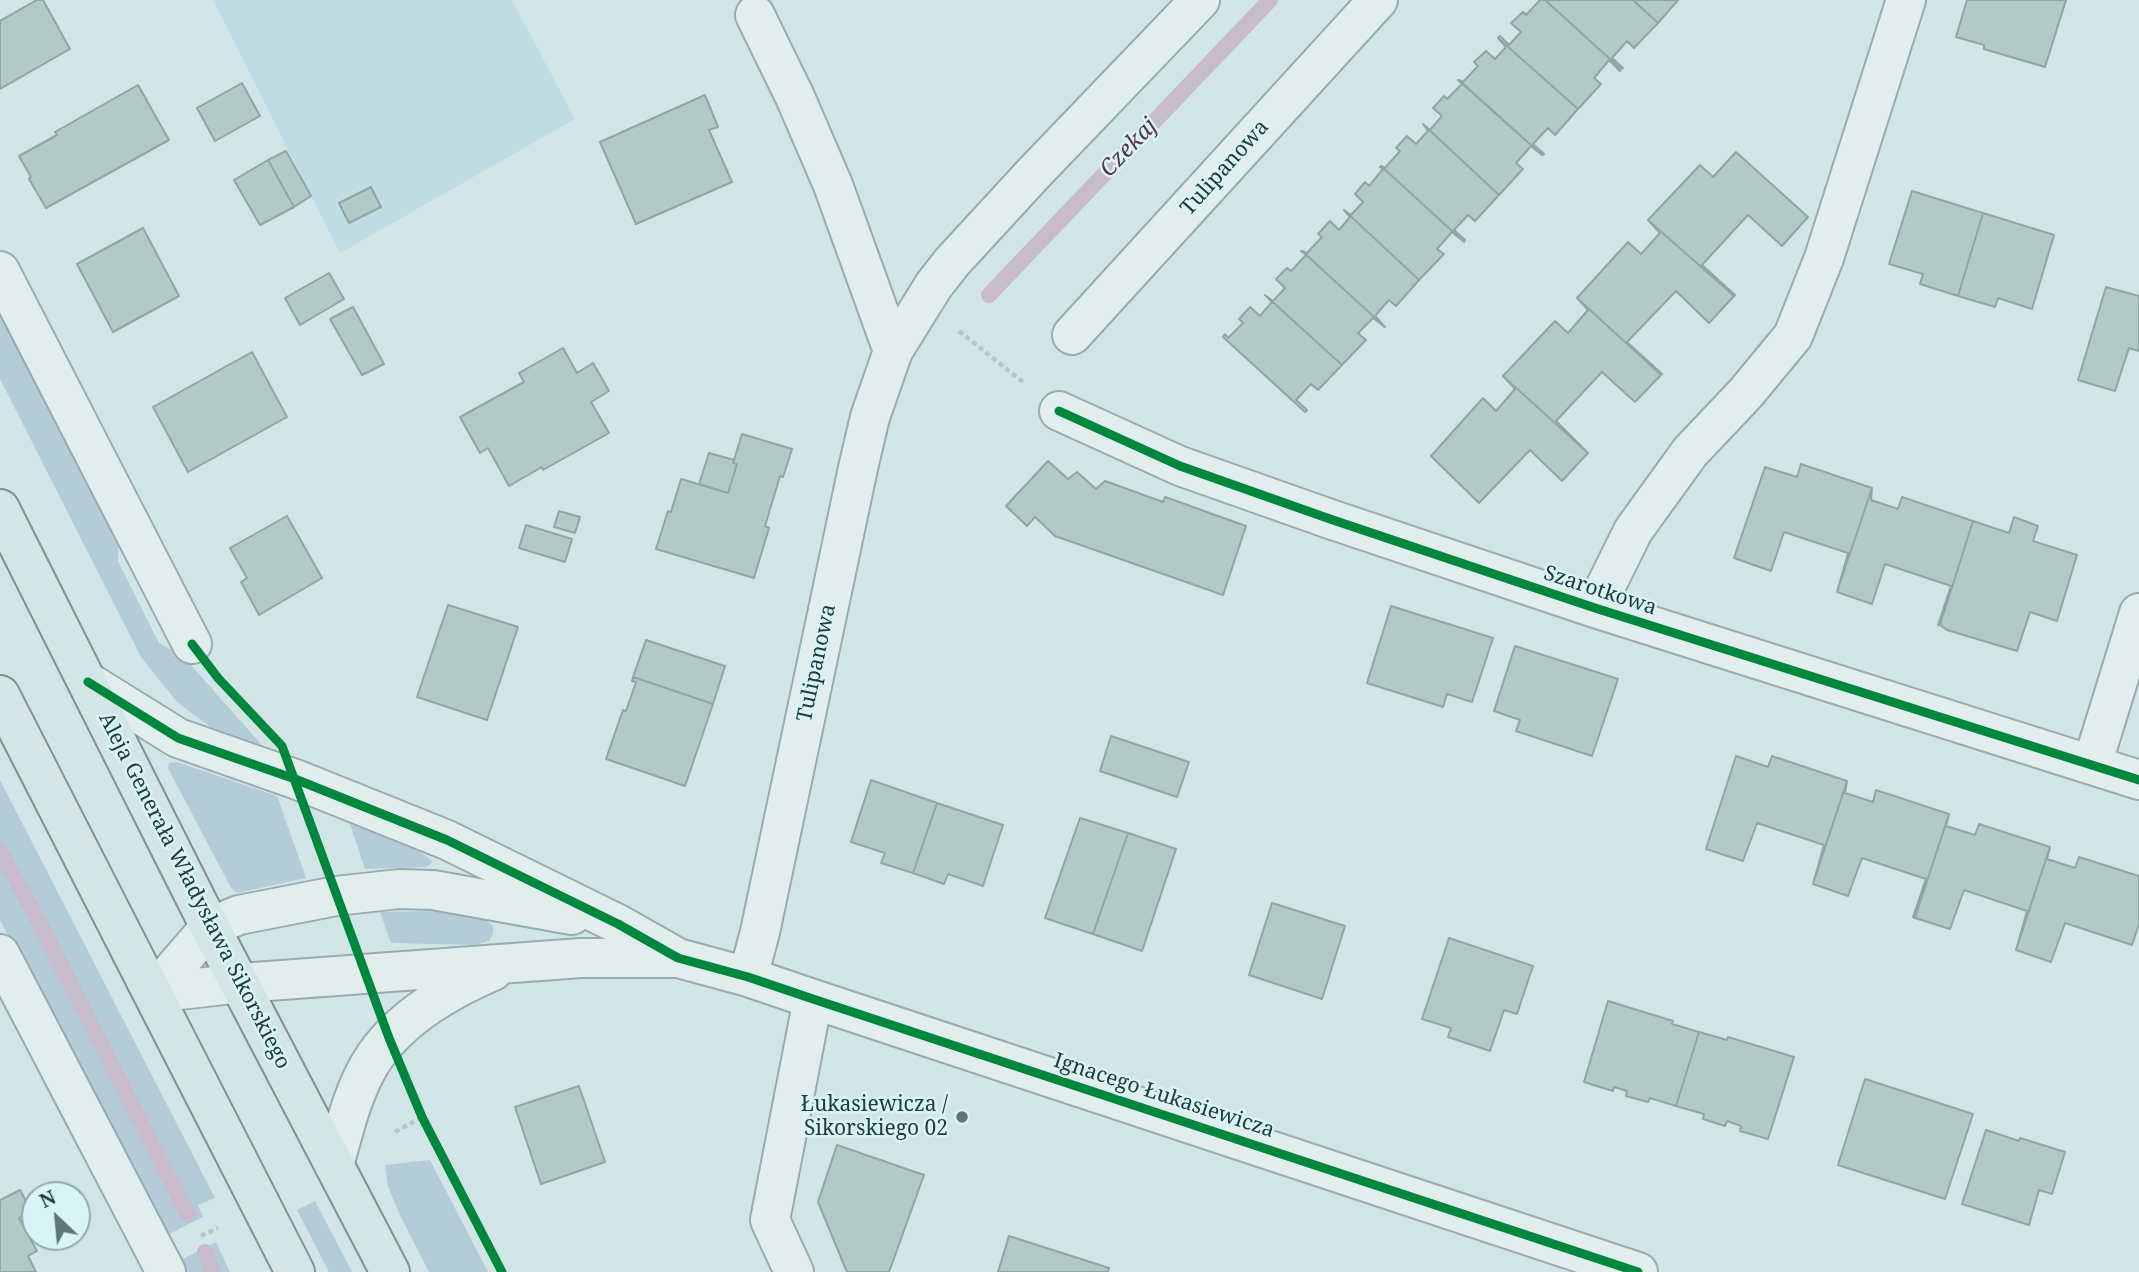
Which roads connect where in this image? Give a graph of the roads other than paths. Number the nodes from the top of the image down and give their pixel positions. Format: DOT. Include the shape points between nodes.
graph roads {
  1 [pos="1200,0"];
  2 [pos="1378,0"];
  3 [pos="1906,0"];
  4 [pos="755,15"];
  5 [pos="0,271"];
  6 [pos="1072,335"];
  7 [pos="893,351"];
  8 [pos="1059,411"];
  9 [pos="0,509"];
  10 [pos="1595,608"];
  11 [pos="2139,613"];
  12 [pos="192,644"];
  13 [pos="88,682"];
  14 [pos="0,695"];
  15 [pos="2092,765"];
  16 [pos="2139,780"];
  17 [pos="618,923"];
  18 [pos="210,927"];
  19 [pos="0,954"];
  20 [pos="678,958"];
  21 [pos="510,963"];
  22 [pos="748,977"];
  23 [pos="241,983"];
  24 [pos="153,993"];
  25 [pos="813,999"];
  26 [pos="334,1165"];
  27 [pos="166,1272"];
  28 [pos="295,1272"];
  29 [pos="390,1272"];
  30 [pos="794,1272"];
  31 [pos="1638,1272"];
  1 -- 7 [label="street, Tulipanowa" via="952,262"];
  2 -- 6 [label="street, Tulipanowa"];
  3 -- 10 [label="street" via="1824,258 1793,336 1690,452 1633,531"];
  4 -- 7 [label="street" via="833,185"];
  5 -- 12 [label="street"];
  7 -- 22 [label="street, Tulipanowa" via="870,416"];
  8 -- 10 [label="street, Szarotkowa" via="1180,466"];
  9 -- 13 [label="main road, Aleja Generała Władysława Sikorskiego"];
  10 -- 15 [label="street, Szarotkowa"];
  11 -- 15 [label="street"];
  13 -- 17 [label="street" via="178,738 447,840"];
  13 -- 18 [label="main road, Aleja Generała Władysława Sikorskiego"];
  14 -- 24 [label="main road"];
  15 -- 16 [label="street, Szarotkowa"];
  17 -- 18 [label="street" via="433,890 399,889 239,915"];
  17 -- 20 [label="street"];
  18 -- 23 [label="main road, Aleja Generała Władysława Sikorskiego"];
  18 -- 24 [label="street"];
  19 -- 27 [label="street"];
  20 -- 21 [label="street"];
  20 -- 22 [label="street, Ignacego Łukasiewicza"];
  21 -- 23 [label="street"];
  21 -- 26 [label="street" via="439,999 389,1038 366,1070 351,1103"];
  22 -- 25 [label="street, Ignacego Łukasiewicza"];
  23 -- 24 [label="street"];
  23 -- 26 [label="main road, Aleja Generała Władysława Sikorskiego"];
  24 -- 28 [label="main road"];
  25 -- 30 [label="street" via="770,1220"];
  25 -- 31 [label="street, Ignacego Łukasiewicza"];
  26 -- 29 [label="main road, Aleja Generała Władysława Sikorskiego"];
}
